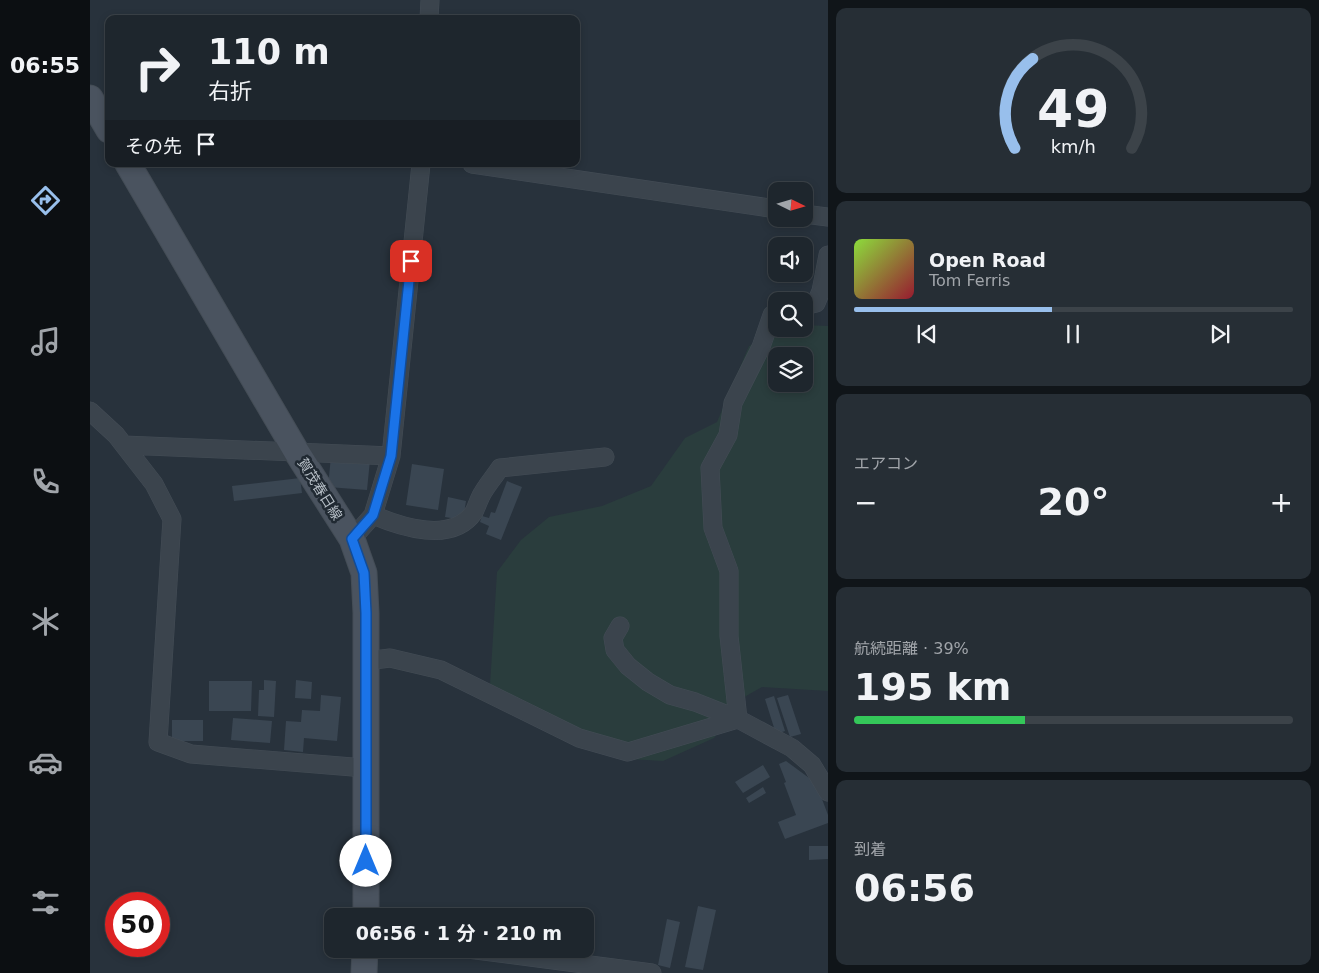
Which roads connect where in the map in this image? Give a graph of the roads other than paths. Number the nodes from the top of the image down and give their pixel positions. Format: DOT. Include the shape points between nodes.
graph roads {
  1 [pos="430,0"];
  2 [pos="429,15"];
  3 [pos="90,98"];
  4 [pos="105,123"];
  5 [pos="130,167"];
  6 [pos="421,167"];
  7 [pos="492,167"];
  8 [pos="768,208"];
  9 [pos="813,215"];
  10 [pos="828,217"];
  11 [pos="828,255"];
  12 [pos="813,304"];
  13 [pos="768,327"];
  14 [pos="90,411"];
  15 [pos="124,445"];
  16 [pos="296,451"];
  17 [pos="391,456"];
  18 [pos="605,457"];
  19 [pos="373,515"];
  20 [pos="352,539"];
  21 [pos="620,626"];
  22 [pos="366,661"];
  23 [pos="738,719"];
  24 [pos="365,768"];
  25 [pos="828,792"];
  26 [pos="366,908"];
  27 [pos="365,958"];
  28 [pos="537,958"];
  29 [pos="364,973"];
  30 [pos="652,973"];
  1 -- 2 [label="street"];
  3 -- 4 [label="main road"];
  5 -- 16 [label="main road, 賀茂春日線"];
  6 -- 17 [label="street"];
  7 -- 8 [label="street"];
  9 -- 10 [label="street"];
  11 -- 12 [label="street" via="820,291"];
  13 -- 23 [label="street" via="733,404 728,435 710,468 713,528 730,571 729,636"];
  14 -- 15 [label="street"];
  15 -- 16 [label="street"];
  15 -- 24 [label="street" via="154,484 172,519 158,742 191,754"];
  16 -- 17 [label="street"];
  16 -- 20 [label="main road, 賀茂春日線"];
  17 -- 19 [label="street"];
  18 -- 19 [label="street" via="500,468 474,512 460,525 438,531 416,530"];
  19 -- 20 [label="street"];
  20 -- 22 [label="main road, 賀茂春日線" via="364,573"];
  21 -- 23 [label="street" via="613,638 615,650 648,682 670,695"];
  22 -- 23 [label="street" via="390,658 441,670 578,738 628,752"];
  22 -- 24 [label="main road, 賀茂春日線"];
  23 -- 25 [label="street" via="792,748 812,765"];
  24 -- 26 [label="main road, 賀茂春日線"];
  27 -- 29 [label="main road"];
  28 -- 30 [label="street"];
}
